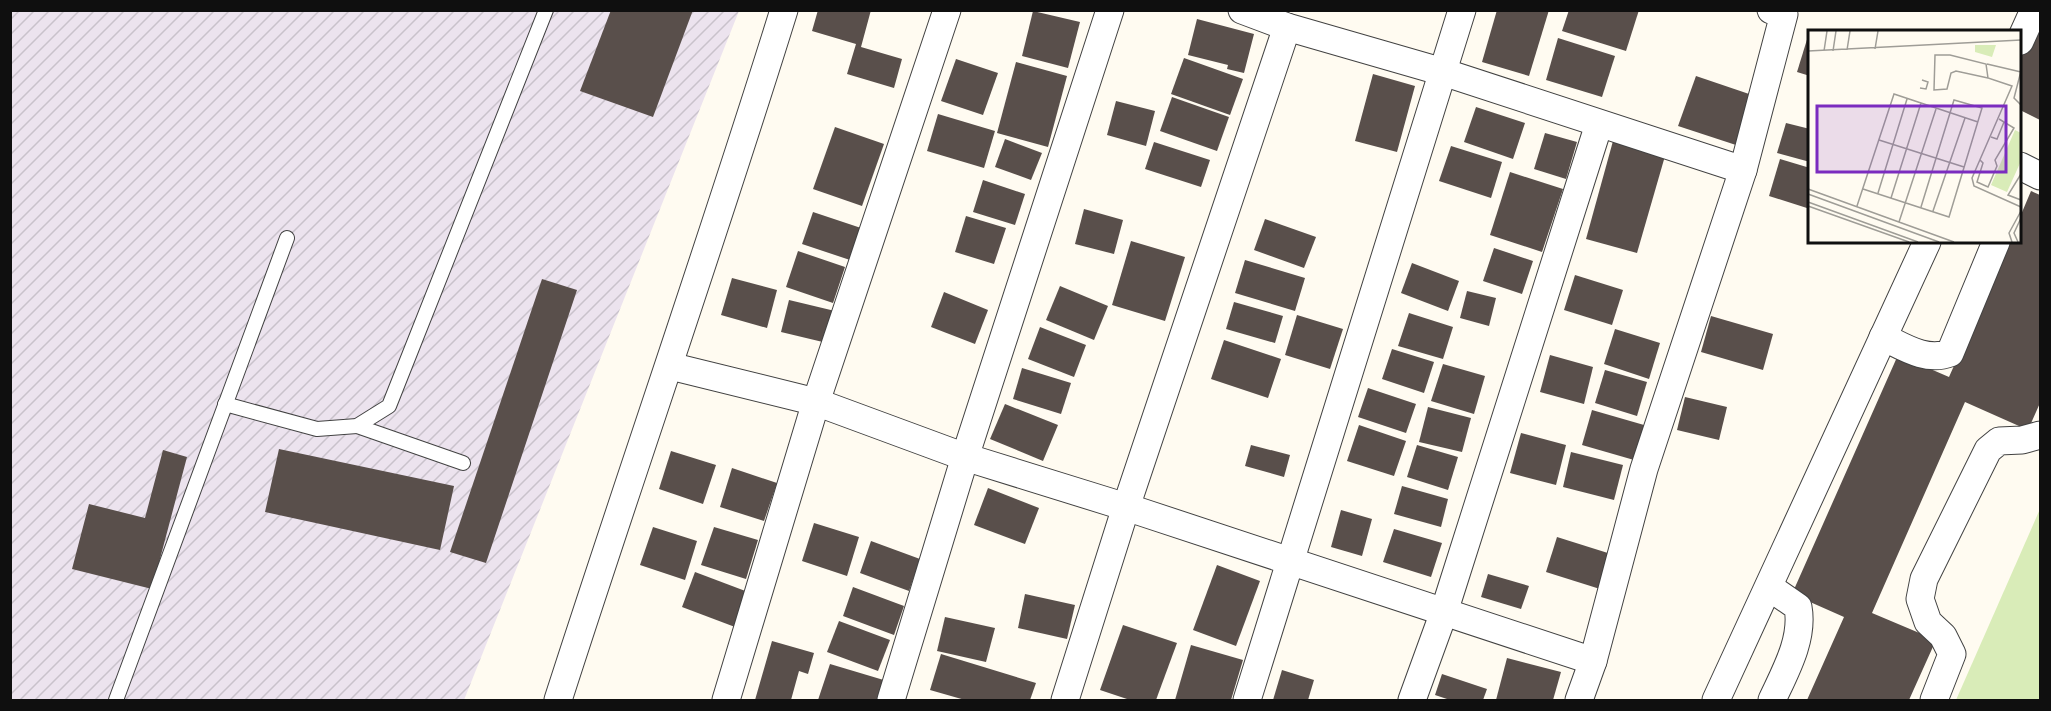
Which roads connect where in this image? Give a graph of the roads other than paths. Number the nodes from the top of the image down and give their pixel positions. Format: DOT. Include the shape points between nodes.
graph roads {
  1 [pos="546,10"];
  2 [pos="784,10"];
  3 [pos="947,10"];
  4 [pos="1110,10"];
  5 [pos="1242,10"];
  6 [pos="1462,10"];
  7 [pos="1771,10"];
  8 [pos="2034,10"];
  9 [pos="1287,27"];
  10 [pos="2021,37"];
  11 [pos="1443,72"];
  12 [pos="1599,124"];
  13 [pos="1743,170"];
  14 [pos="287,238"];
  15 [pos="1927,243"];
  16 [pos="1996,243"];
  17 [pos="1882,337"];
  18 [pos="670,366"];
  19 [pos="816,402"];
  20 [pos="225,404"];
  21 [pos="357,426"];
  22 [pos="2040,435"];
  23 [pos="965,457"];
  24 [pos="464,463"];
  25 [pos="1126,507"];
  26 [pos="1291,561"];
  27 [pos="1769,587"];
  28 [pos="1444,612"];
  29 [pos="1593,661"];
  30 [pos="116,700"];
  31 [pos="558,700"];
  32 [pos="726,700"];
  33 [pos="891,700"];
  34 [pos="1065,700"];
  35 [pos="1247,700"];
  36 [pos="1412,700"];
  37 [pos="1579,700"];
  38 [pos="1716,700"];
  39 [pos="1772,700"];
  40 [pos="1934,700"];
  1 -- 21 [label="lane" via="389,406"];
  2 -- 18 [label="street"];
  3 -- 19 [label="street"];
  4 -- 23 [label="street"];
  5 -- 9 [label="street"];
  6 -- 11 [label="street"];
  7 -- 13 [label="street" via="1784,14"];
  8 -- 10 [label="street"];
  9 -- 11 [label="street"];
  9 -- 25 [label="street"];
  11 -- 12 [label="street"];
  11 -- 26 [label="street"];
  12 -- 13 [label="street"];
  12 -- 28 [label="street"];
  13 -- 29 [label="street" via="1644,469"];
  14 -- 20 [label="lane"];
  15 -- 17 [label="street"];
  16 -- 17 [label="street" via="1950,353 1925,356"];
  17 -- 27 [label="street"];
  18 -- 19 [label="street"];
  18 -- 31 [label="street"];
  19 -- 23 [label="street"];
  19 -- 32 [label="street"];
  20 -- 21 [label="lane" via="316,429"];
  20 -- 30 [label="lane"];
  21 -- 24 [label="lane"];
  22 -- 40 [label="street" via="1999,441 1988,450 1924,579 1920,599 1928,622 1943,636 1952,654"];
  23 -- 25 [label="street"];
  23 -- 33 [label="street"];
  25 -- 26 [label="street"];
  25 -- 34 [label="street"];
  26 -- 28 [label="street"];
  26 -- 35 [label="street"];
  27 -- 38 [label="street"];
  27 -- 39 [label="street" via="1798,607 1801,621"];
  28 -- 29 [label="street"];
  28 -- 36 [label="street"];
  29 -- 37 [label="street"];
}
